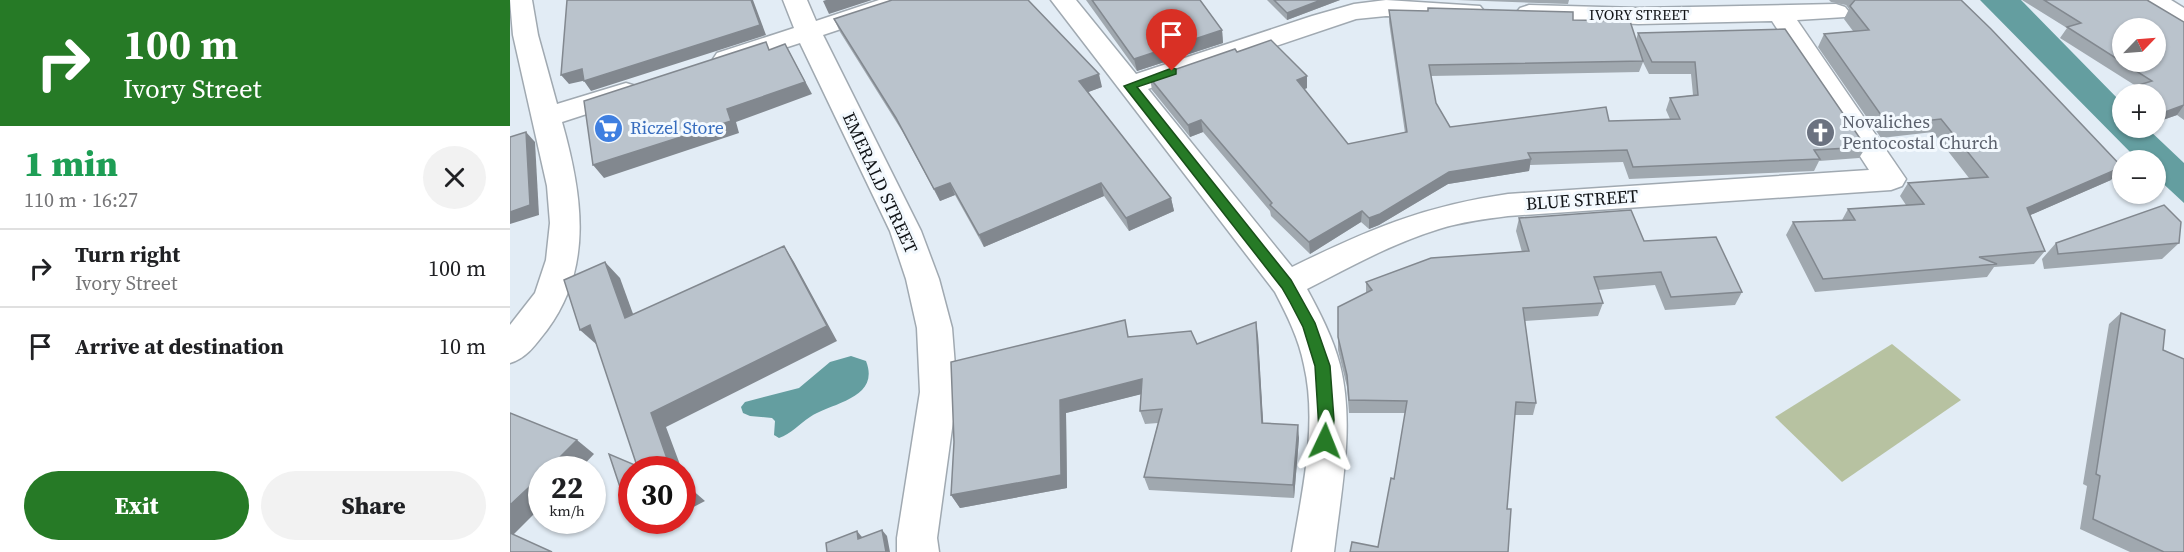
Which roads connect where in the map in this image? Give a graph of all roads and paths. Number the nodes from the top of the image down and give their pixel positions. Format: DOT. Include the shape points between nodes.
graph roads {
  1 [pos="520,0"];
  2 [pos="795,0"];
  3 [pos="904,0"];
  4 [pos="1064,0"];
  5 [pos="2153,0"];
  6 [pos="1388,4"];
  7 [pos="1631,8"];
  8 [pos="1836,12"];
  9 [pos="1779,13"];
  10 [pos="2184,18"];
  11 [pos="807,32"];
  12 [pos="519,50"];
  13 [pos="708,65"];
  14 [pos="653,83"];
  15 [pos="1129,86"];
  16 [pos="547,117"];
  17 [pos="1287,284"];
  18 [pos="510,349"];
  19 [pos="918,552"];
  20 [pos="1313,552"];
  1 -- 12 [label="street"];
  2 -- 11 [label="street, EMERALD STREET"];
  3 -- 11 [label="street"];
  4 -- 15 [label="street"];
  5 -- 10 [label="street"];
  6 -- 7 [label="street, IVORY STREET" via="1495,12"];
  6 -- 15 [label="street, IVORY STREET" via="1321,21"];
  7 -- 9 [label="street, IVORY STREET"];
  8 -- 9 [label="street, IVORY STREET"];
  9 -- 17 [label="street, BLUE STREET" via="1891,179 1470,210 1428,220 1388,236"];
  11 -- 13 [label="street"];
  11 -- 19 [label="street, EMERALD STREET" via="912,245 932,312 939,381"];
  12 -- 16 [label="street"];
  14 -- 16 [label="street"];
  15 -- 17 [label="street"];
  16 -- 18 [label="street" via="564,210 566,238 562,264 551,295"];
  17 -- 20 [label="street" via="1310,327 1323,366 1327,420"];
}
